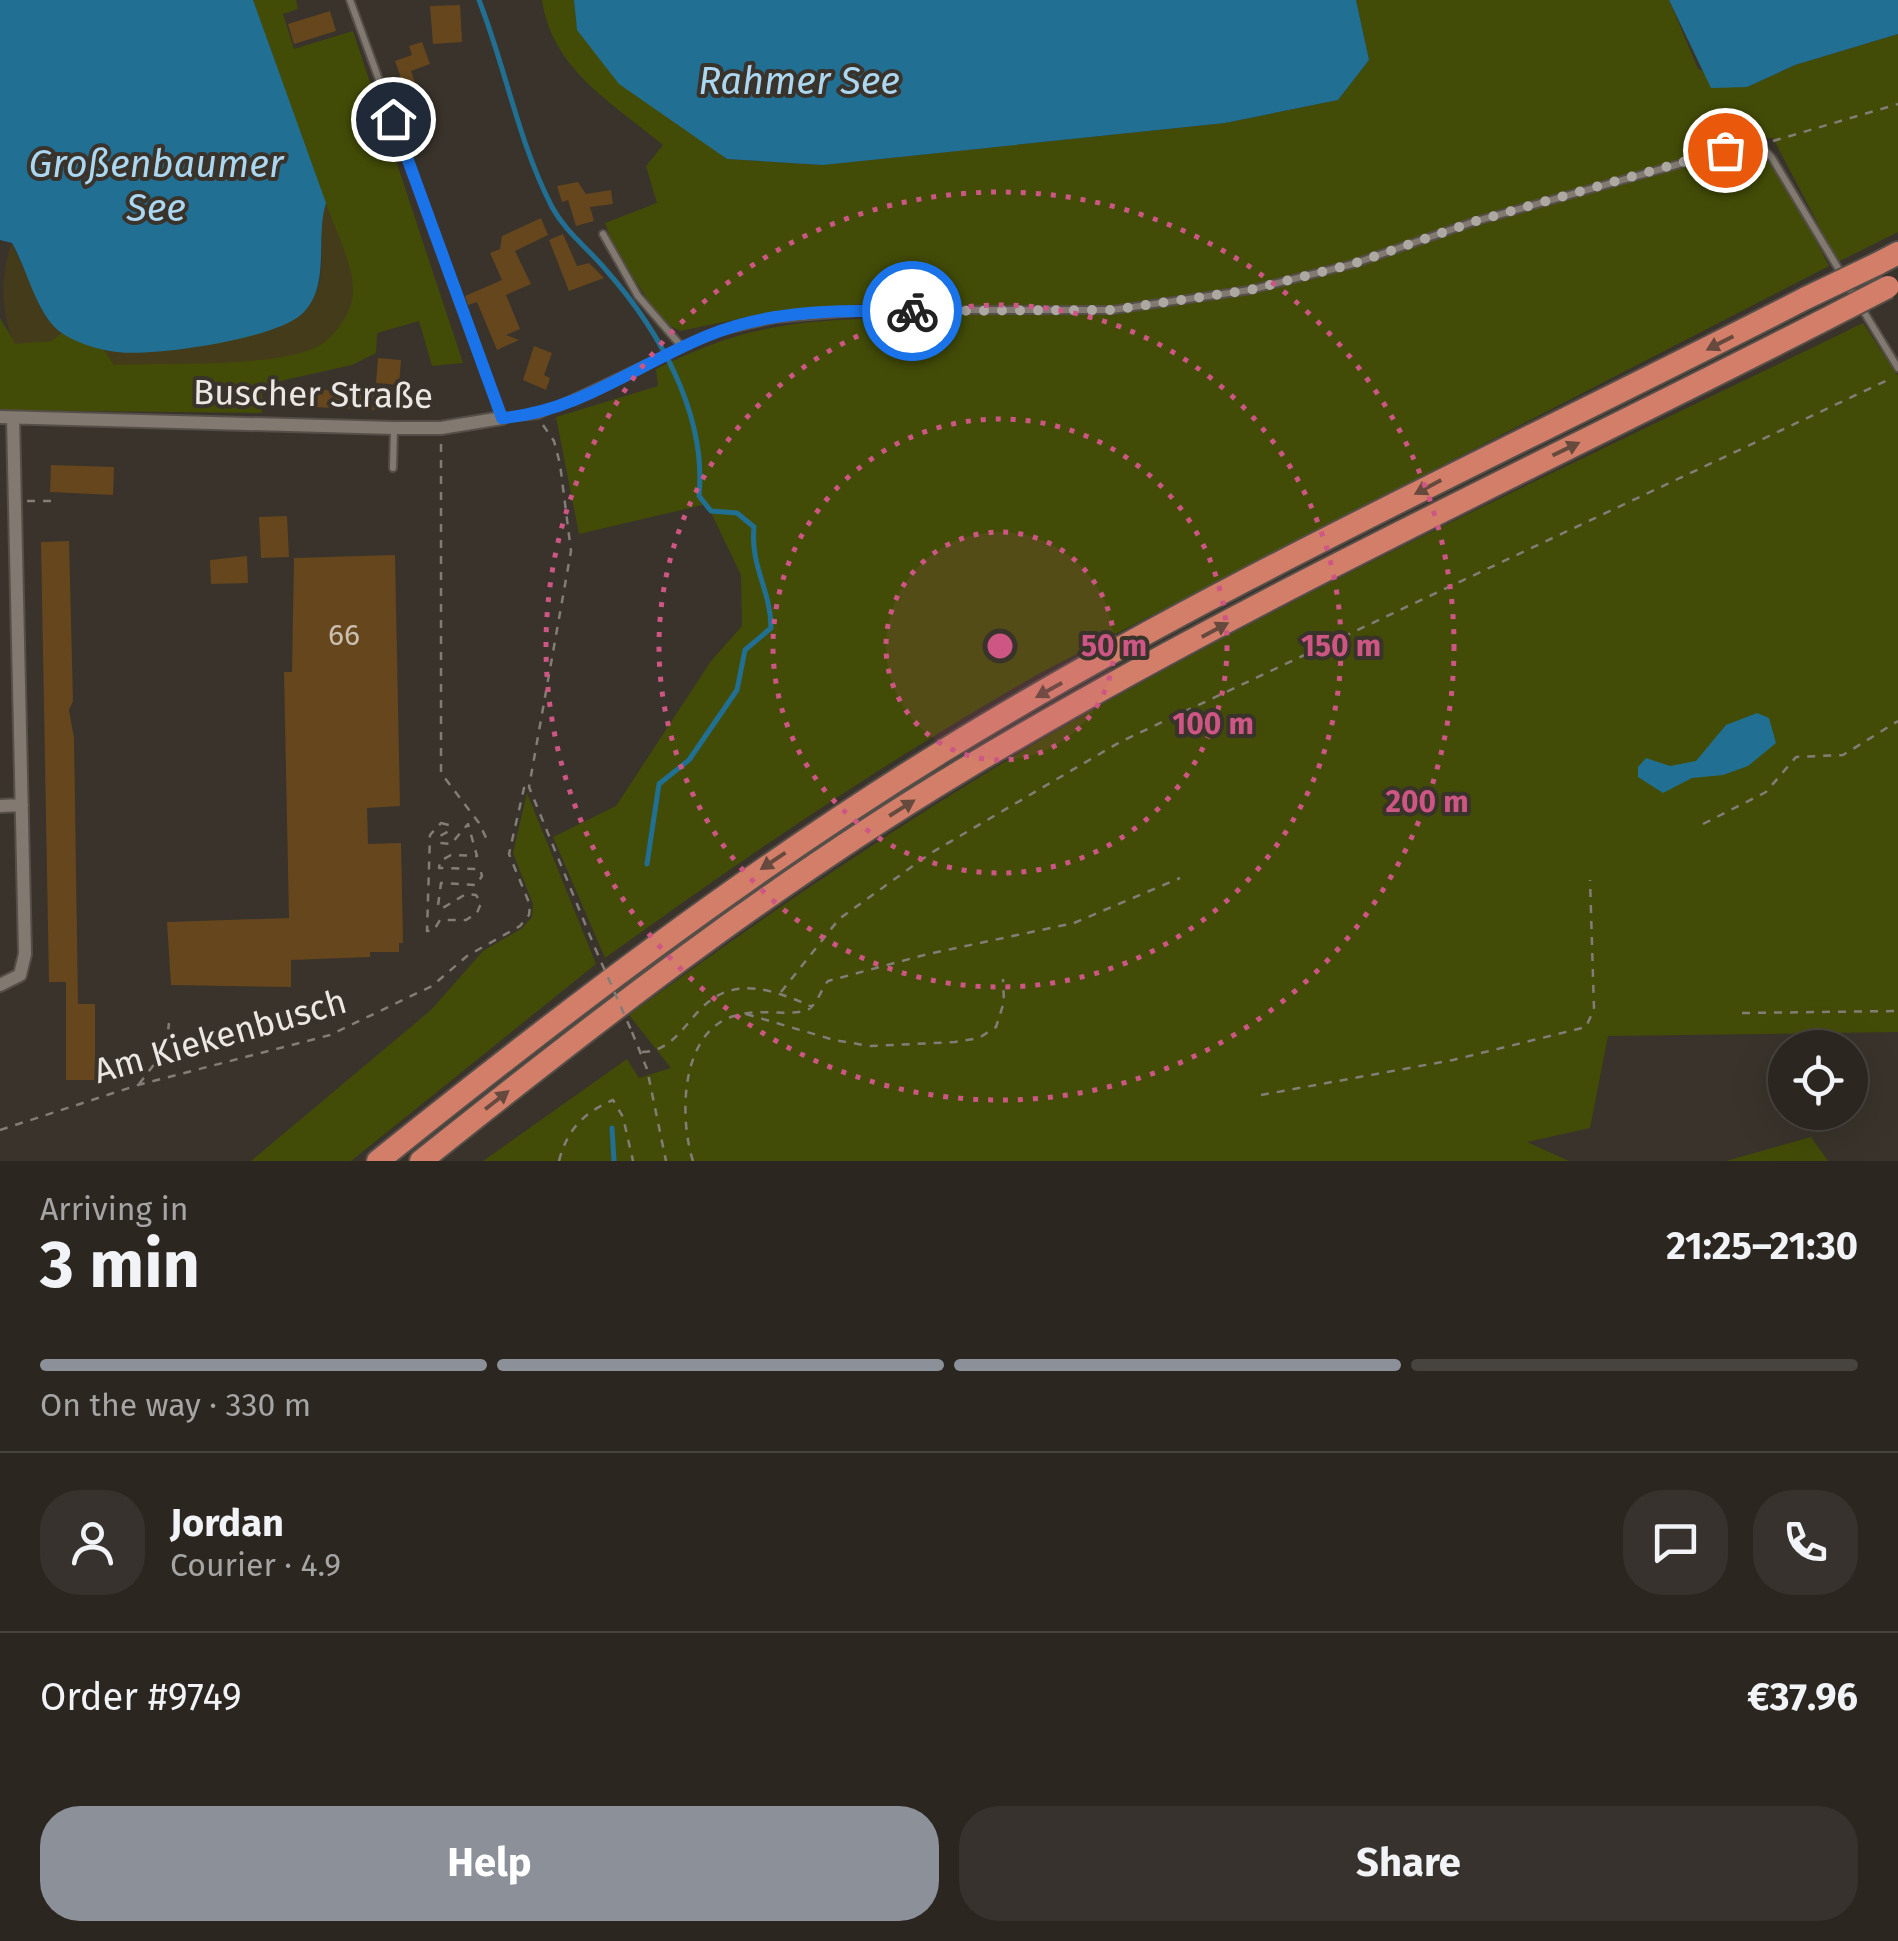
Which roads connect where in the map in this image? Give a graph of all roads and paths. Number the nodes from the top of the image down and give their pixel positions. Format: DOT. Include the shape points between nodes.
graph roads {
  1 [pos="350,0"];
  2 [pos="1898,104"];
  3 [pos="1764,149"];
  4 [pos="602,234"];
  5 [pos="1887,258"];
  6 [pos="1893,285"];
  7 [pos="682,347"];
  8 [pos="1898,372"];
  9 [pos="538,415"];
  10 [pos="6,417"];
  11 [pos="502,418"];
  12 [pos="394,428"];
  13 [pos="440,428"];
  14 [pos="394,468"];
  15 [pos="59,500"];
  16 [pos="16,502"];
  17 [pos="1898,721"];
  18 [pos="529,786"];
  19 [pos="22,805"];
  20 [pos="0,806"];
  21 [pos="1703,824"];
  22 [pos="488,844"];
  23 [pos="1180,878"];
  24 [pos="1590,880"];
  25 [pos="466,894"];
  26 [pos="1003,979"];
  27 [pos="0,986"];
  28 [pos="781,992"];
  29 [pos="812,1007"];
  30 [pos="1898,1010"];
  31 [pos="744,1013"];
  32 [pos="1742,1013"];
  33 [pos="169,1023"];
  34 [pos="642,1052"];
  35 [pos="138,1085"];
  36 [pos="1261,1094"];
  37 [pos="0,1130"];
  38 [pos="558,1160"];
  39 [pos="378,1161"];
  40 [pos="421,1161"];
  41 [pos="633,1161"];
  42 [pos="666,1161"];
  43 [pos="693,1161"];
  1 -- 11 [label="lane"];
  2 -- 3 [label="path" via="1786,135"];
  3 -- 7 [label="lane, Buscher Straße" via="1725,150 1250,290 1112,310 809,313"];
  3 -- 8 [label="lane"];
  4 -- 7 [label="lane" via="638,296"];
  5 -- 39 [label="highway, one-way, bridge" via="1418,492 946,749 718,899"];
  40 -- 6 [label="highway, one-way, bridge" via="722,928 961,771 1384,541"];
  7 -- 9 [label="lane, Buscher Straße"];
  8 -- 28 [label="path" via="1120,742 931,852 838,919"];
  9 -- 11 [label="lane, Buscher Straße"];
  9 -- 18 [label="path, Am Kiekenbusch" via="560,464 571,551"];
  10 -- 12 [label="street, Buscher Straße"];
  10 -- 16 [label="street"];
  11 -- 13 [label="street, Buscher Straße"];
  12 -- 13 [label="street, Buscher Straße"];
  12 -- 14 [label="lane"];
  13 -- 22 [label="path" via="440,773"];
  15 -- 16 [label="path"];
  16 -- 19 [label="street"];
  17 -- 21 [label="path" via="1844,755 1796,757 1766,792"];
  18 -- 34 [label="path, bridge"];
  18 -- 35 [label="path, Am Kiekenbusch" via="510,854 530,905 520,926 467,956 432,986 330,1035"];
  19 -- 20 [label="street"];
  19 -- 27 [label="street" via="25,954 20,975"];
  23 -- 29 [label="path" via="1074,924 828,981"];
  24 -- 36 [label="path" via="1594,1009 1586,1027 1453,1060"];
  25 -- 25 [label="path" via="481,904 477,913 440,920 427,931 430,836 441,823 449,832 440,844 451,844 468,824 477,856 450,855 439,868 472,866 482,876 476,885 442,883 438,906"];
  26 -- 31 [label="path" via="996,1028 955,1042 870,1046"];
  28 -- 29 [label="path"];
  28 -- 34 [label="path" via="722,990 664,1047"];
  29 -- 31 [label="path"];
  30 -- 32 [label="path"];
  31 -- 43 [label="path" via="720,1023 687,1075 684,1111"];
  33 -- 35 [label="path" via="166,1050"];
  34 -- 42 [label="path"];
  35 -- 37 [label="path, Am Kiekenbusch"];
  38 -- 41 [label="path" via="580,1120 613,1100"];
}
